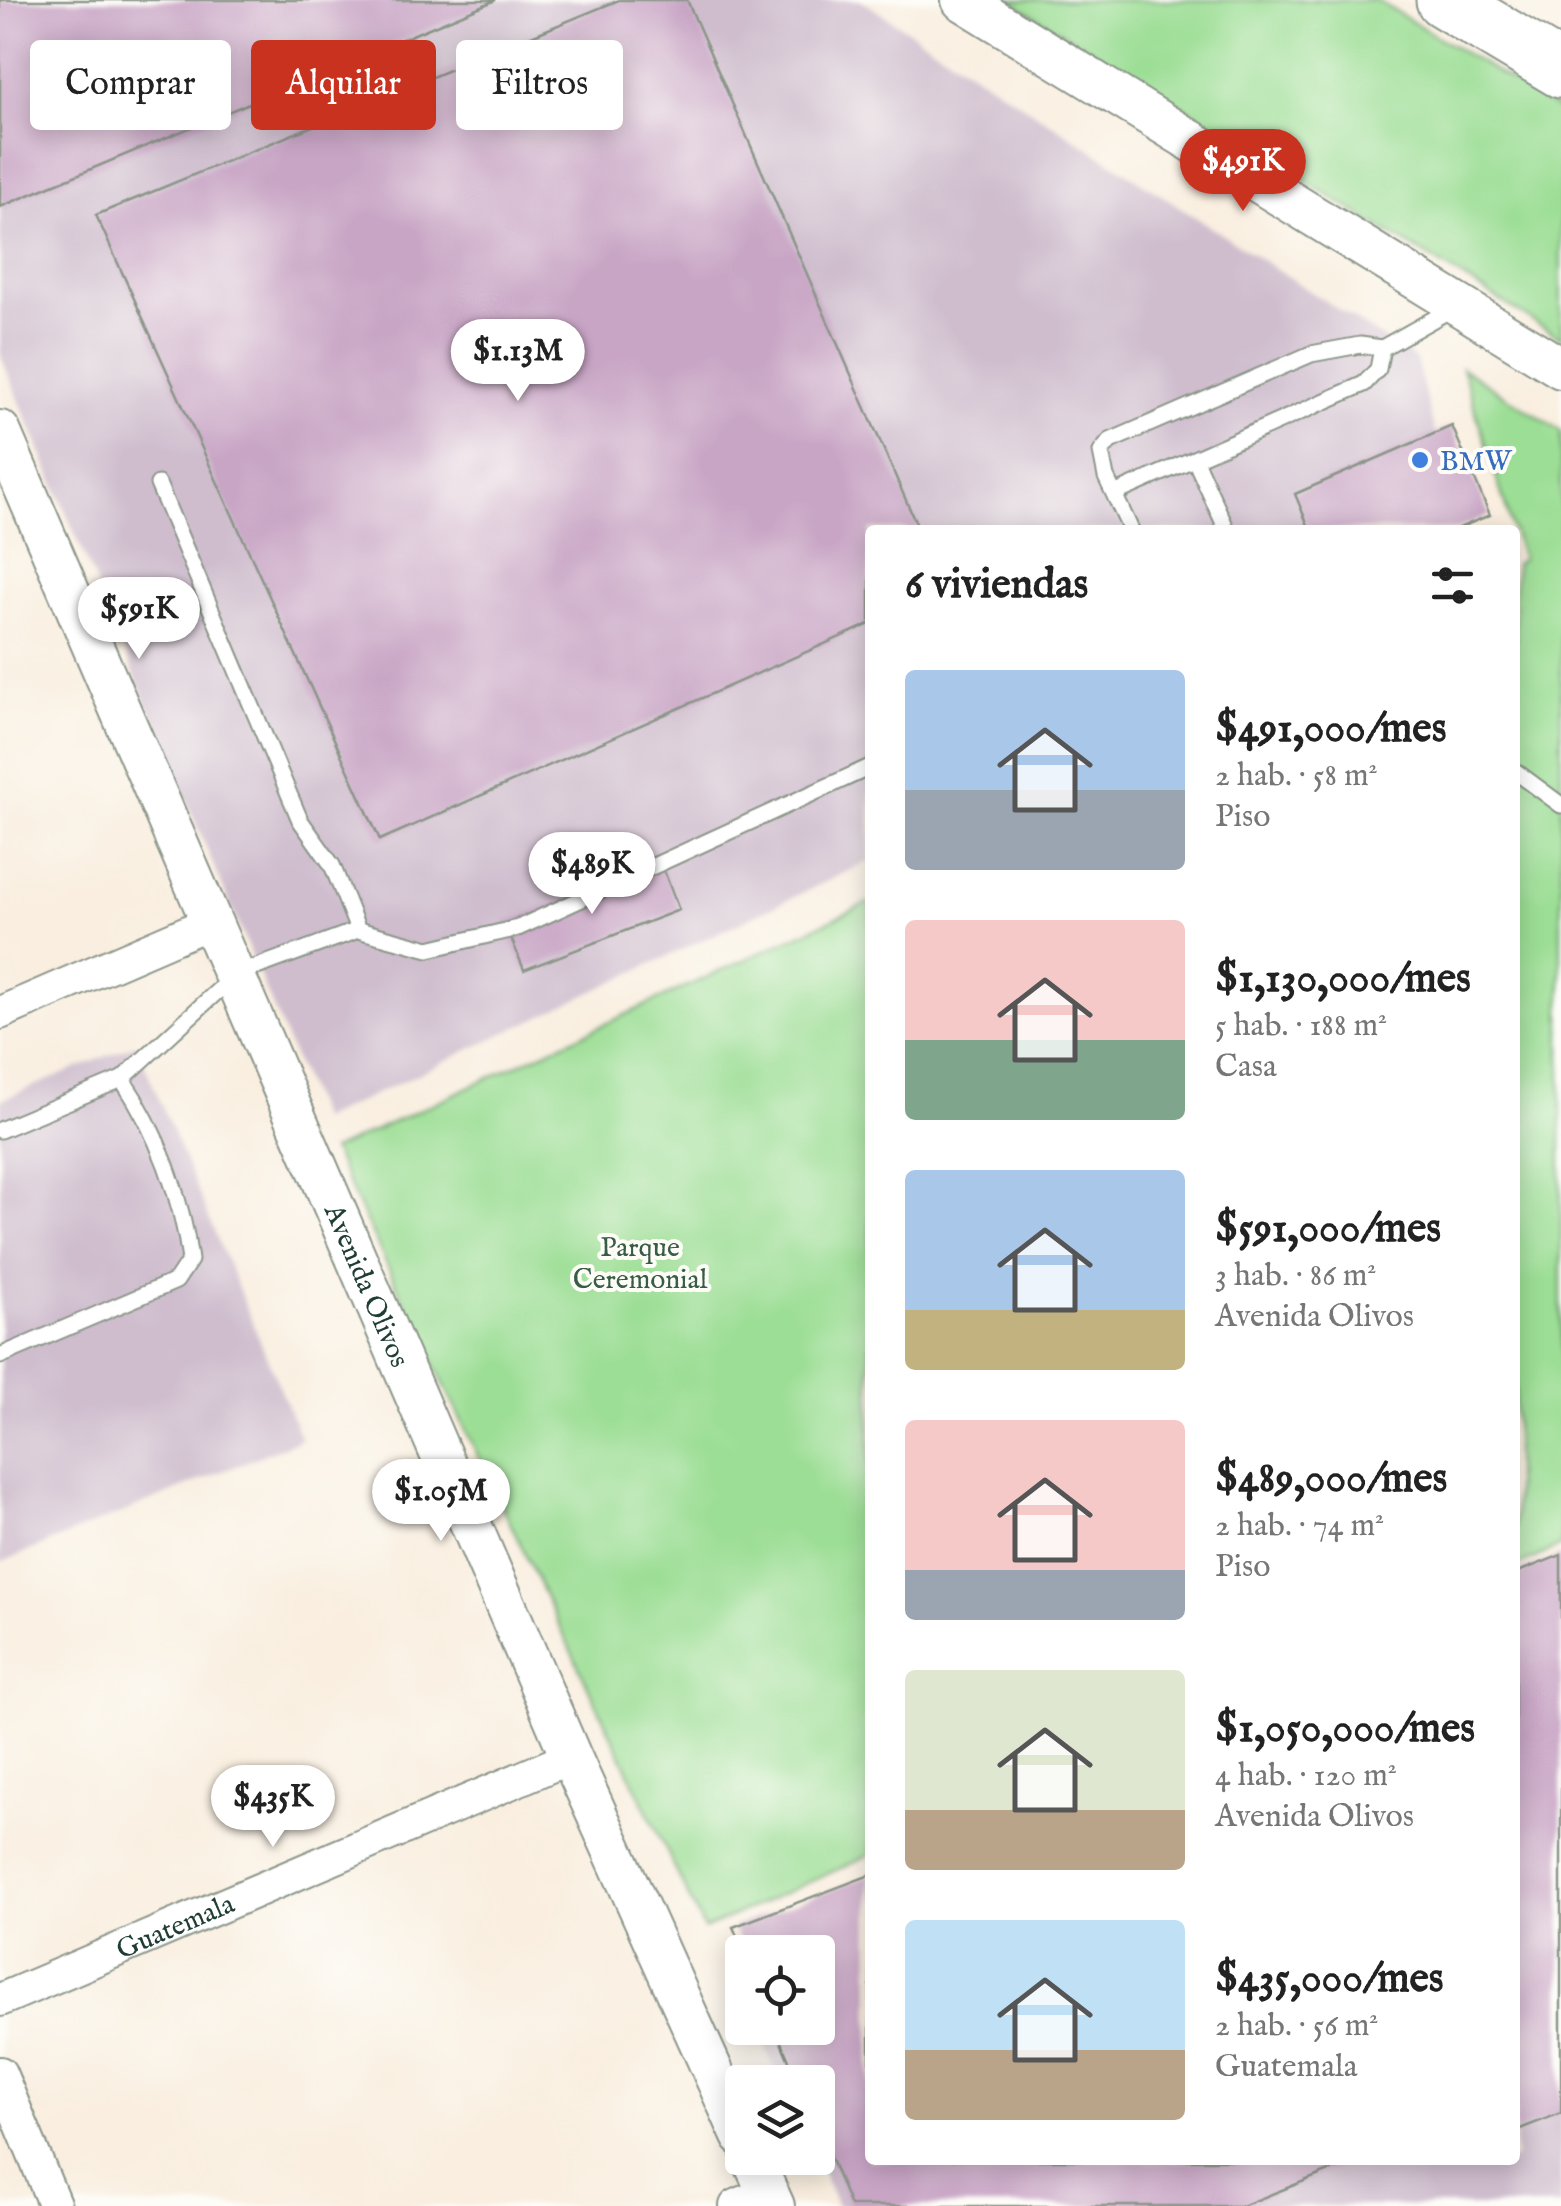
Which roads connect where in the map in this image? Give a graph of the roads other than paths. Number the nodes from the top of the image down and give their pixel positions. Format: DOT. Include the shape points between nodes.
graph roads {
  1 [pos="962,0"];
  2 [pos="1444,0"];
  3 [pos="1561,70"];
  4 [pos="1459,306"];
  5 [pos="1382,348"];
  6 [pos="1561,368"];
  7 [pos="0,431"];
  8 [pos="1194,460"];
  9 [pos="158,484"];
  10 [pos="1114,494"];
  11 [pos="1129,525"];
  12 [pos="1225,525"];
  13 [pos="865,769"];
  14 [pos="1520,775"];
  15 [pos="1561,805"];
  16 [pos="213,921"];
  17 [pos="358,930"];
  18 [pos="234,976"];
  19 [pos="0,1013"];
  20 [pos="122,1078"];
  21 [pos="0,1130"];
  22 [pos="0,1356"];
  23 [pos="571,1757"];
  24 [pos="0,2000"];
  25 [pos="0,2073"];
  26 [pos="725,2098"];
  27 [pos="55,2206"];
  1 -- 4 [label="street"];
  2 -- 3 [label="highway"];
  4 -- 5 [label="lane"];
  4 -- 6 [label="street"];
  5 -- 8 [label="lane" via="1378,369 1364,384"];
  5 -- 10 [label="lane" via="1311,354 1110,442 1101,452"];
  7 -- 16 [label="street, Avenida Olivos"];
  8 -- 10 [label="lane"];
  8 -- 12 [label="lane"];
  9 -- 17 [label="lane" via="300,820 332,864"];
  10 -- 11 [label="lane"];
  13 -- 17 [label="lane" via="518,928 429,949"];
  14 -- 15 [label="lane"];
  16 -- 18 [label="street, Avenida Olivos"];
  16 -- 19 [label="street"];
  17 -- 18 [label="lane"];
  18 -- 20 [label="lane"];
  18 -- 23 [label="street, Avenida Olivos"];
  20 -- 21 [label="lane"];
  20 -- 22 [label="lane" via="144,1111 186,1224 190,1260 176,1280"];
  23 -- 24 [label="street, Guatemala"];
  23 -- 26 [label="street, Avenida Olivos"];
  25 -- 27 [label="street"];
}
